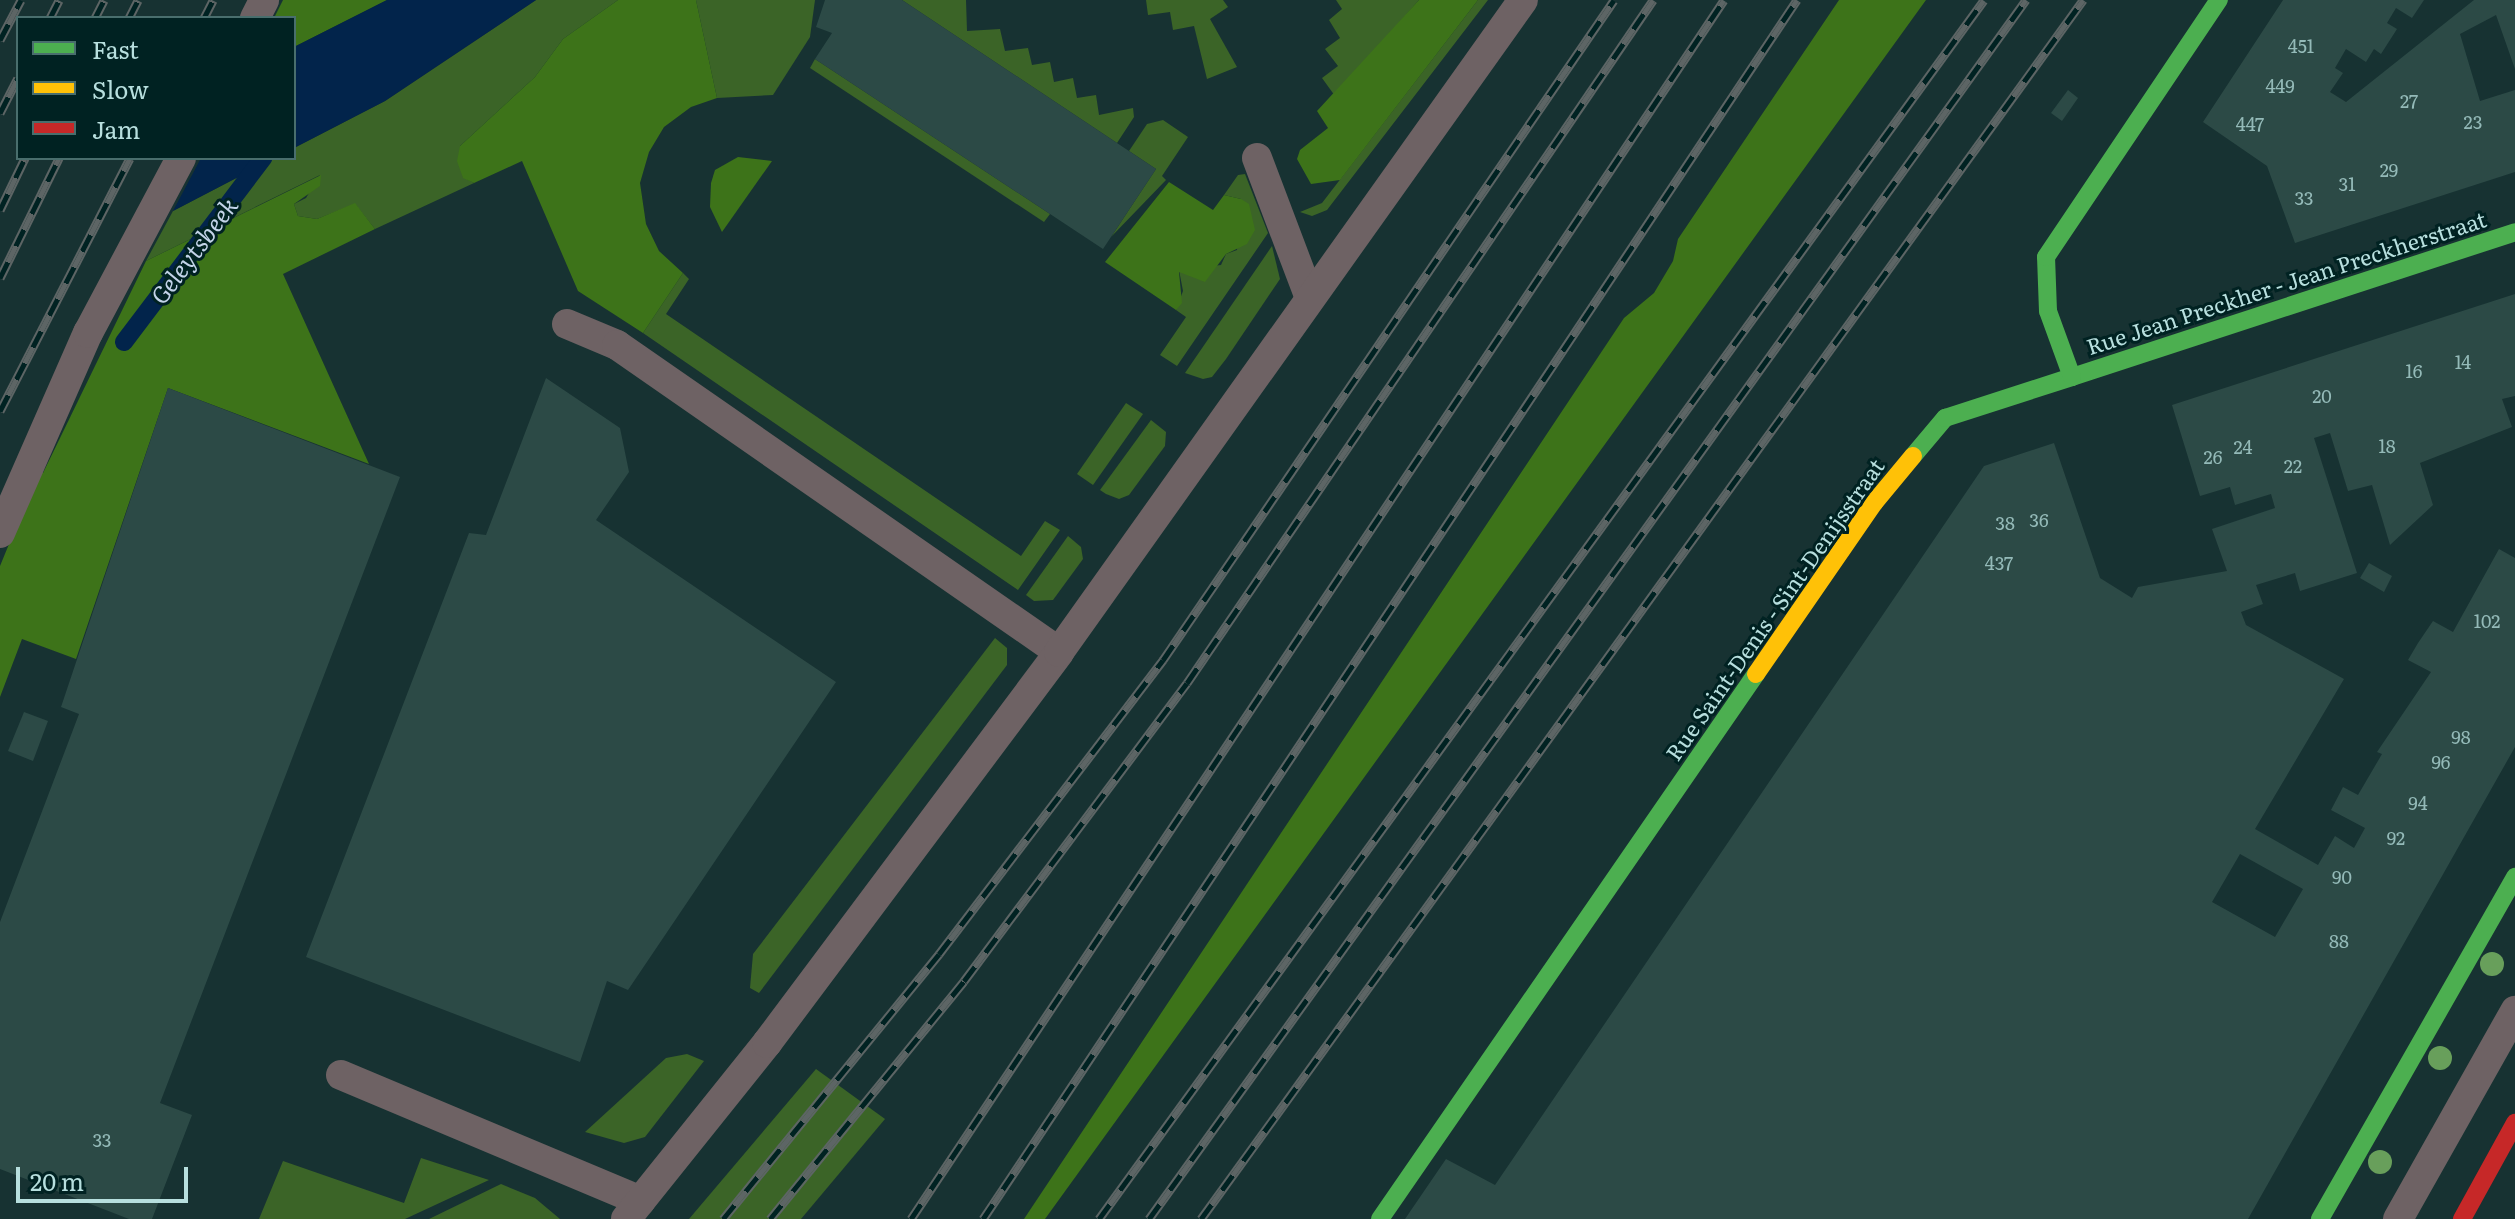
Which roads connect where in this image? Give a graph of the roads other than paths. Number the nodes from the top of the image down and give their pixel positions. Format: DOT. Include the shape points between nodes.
graph roads {
  1 [pos="1523,0"];
  2 [pos="2219,0"];
  3 [pos="1257,158"];
  4 [pos="180,160"];
  5 [pos="2515,232"];
  6 [pos="1310,298"];
  7 [pos="567,324"];
  8 [pos="2072,377"];
  9 [pos="0,533"];
  10 [pos="1059,652"];
  11 [pos="2515,877"];
  12 [pos="2515,1011"];
  13 [pos="341,1075"];
  14 [pos="2515,1123"];
  15 [pos="633,1210"];
  16 [pos="1380,1219"];
  17 [pos="2320,1219"];
  18 [pos="2398,1219"];
  19 [pos="2462,1219"];
  1 -- 6 [label="lane"];
  2 -- 8 [label="street" via="2046,257 2048,311"];
  3 -- 6 [label="lane"];
  4 -- 9 [label="lane" via="88,333"];
  5 -- 8 [label="street, Rue Jean Preckher - Jean Preckherstraat"];
  6 -- 10 [label="lane"];
  7 -- 10 [label="lane" via="617,345"];
  8 -- 16 [label="street, Rue Saint-Denis - Sint-Denijsstraat" via="1945,418 1874,503"];
  10 -- 15 [label="lane" via="767,1043"];
  11 -- 17 [label="street"];
  12 -- 18 [label="lane"];
  13 -- 15 [label="lane"];
  14 -- 19 [label="street"];
}
